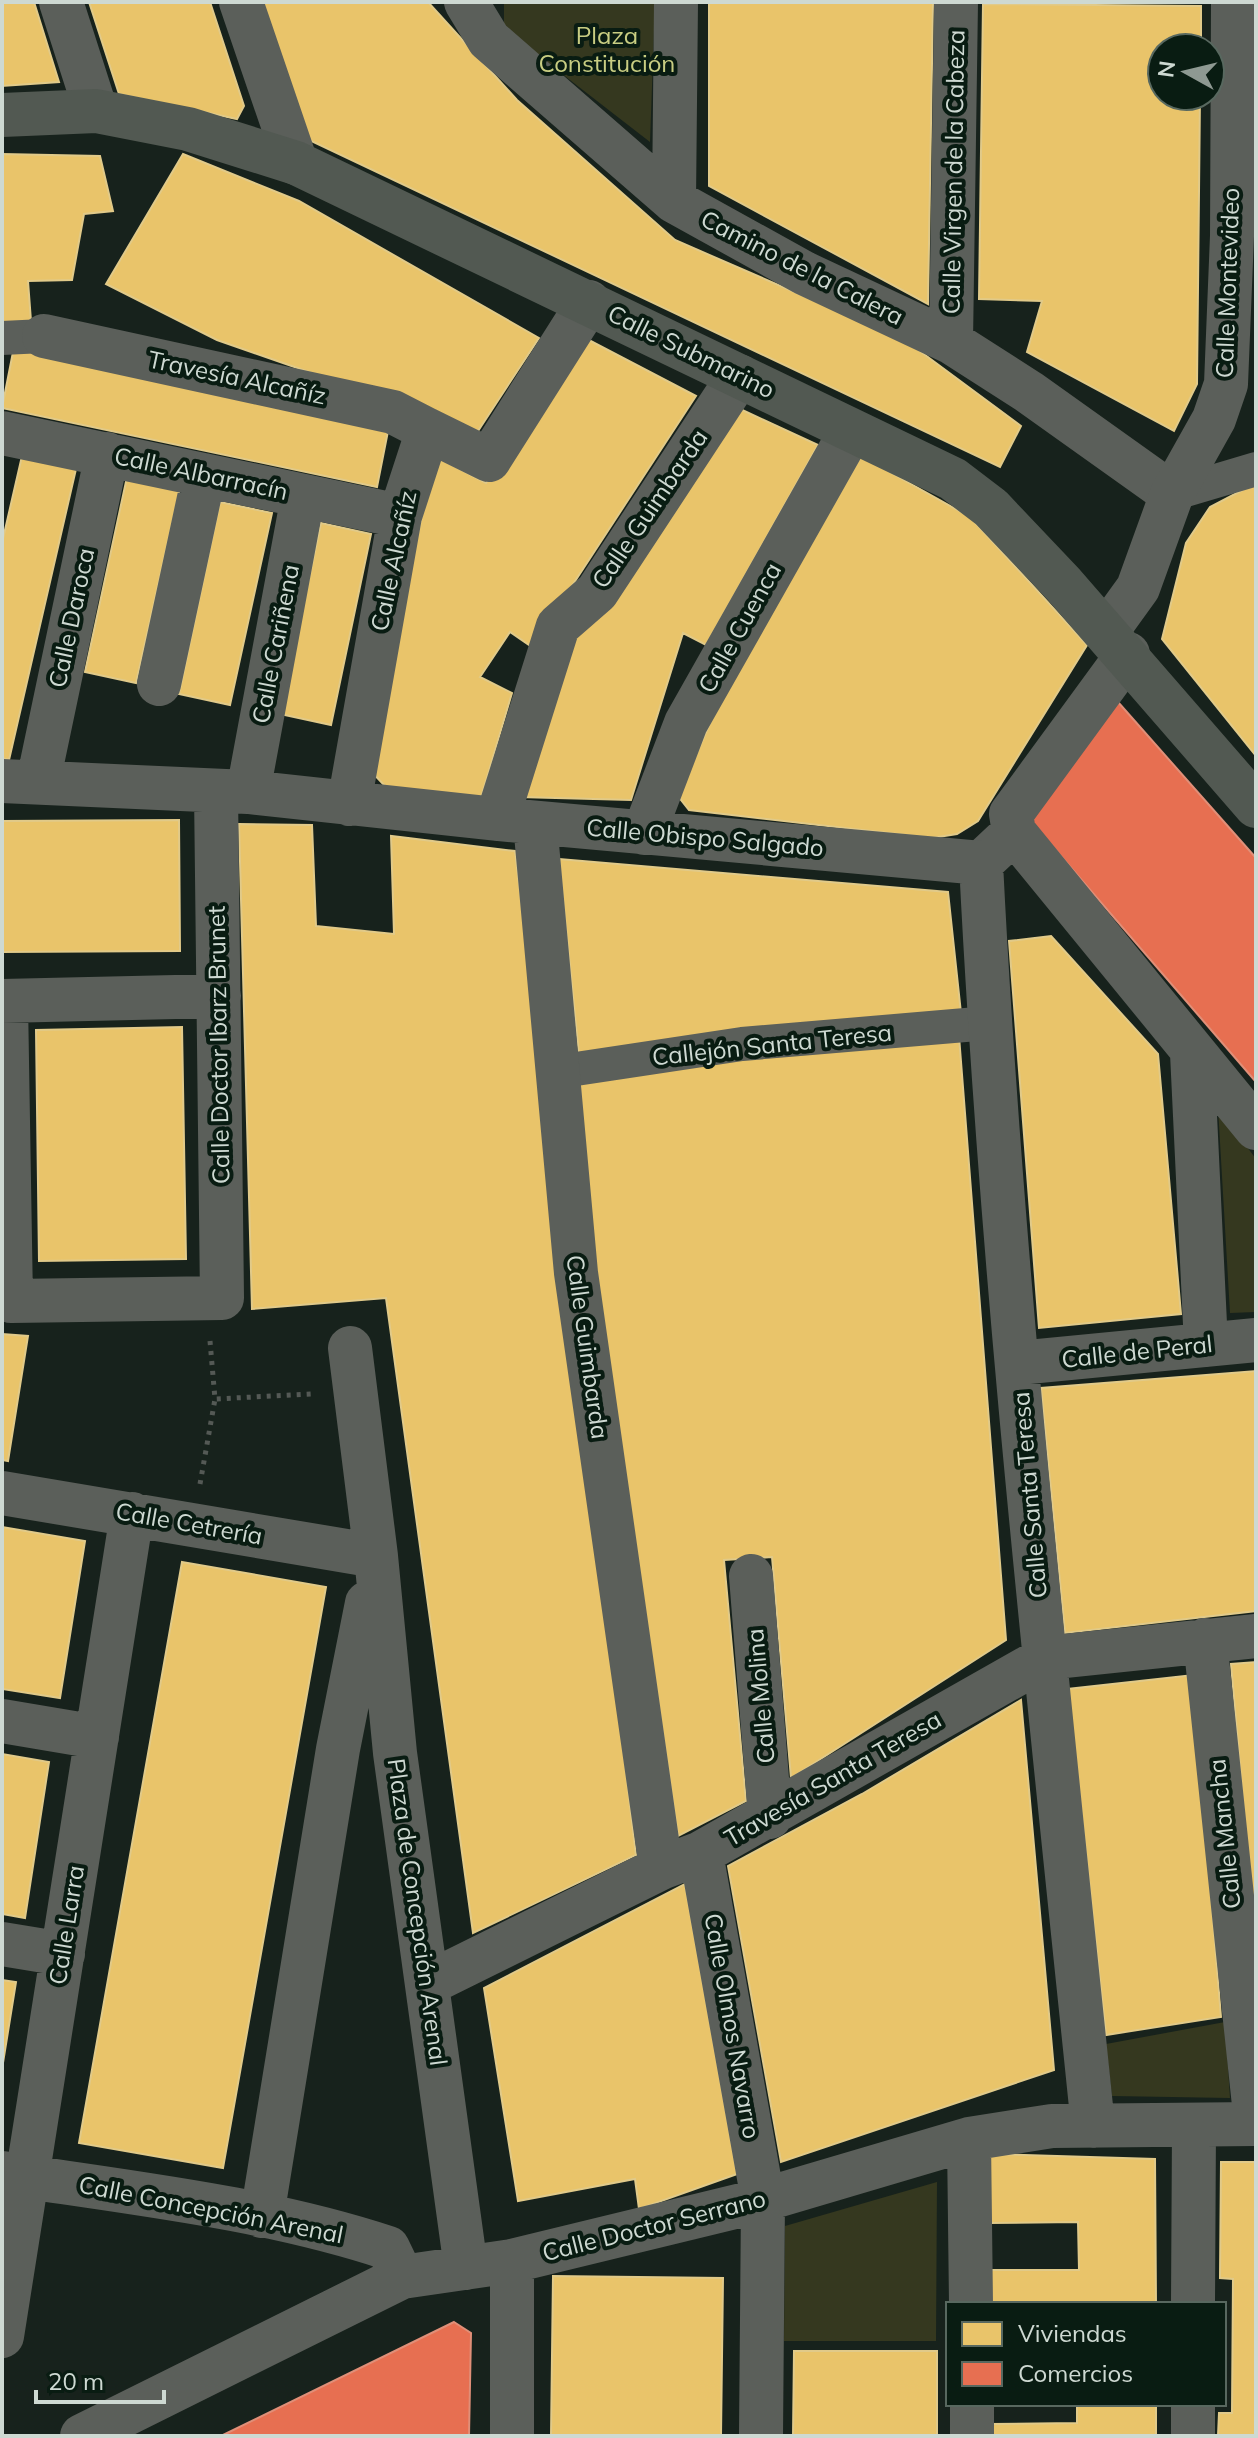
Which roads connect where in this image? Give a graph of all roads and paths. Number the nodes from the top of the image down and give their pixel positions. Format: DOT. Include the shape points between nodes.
graph roads {
  1 [pos="61,2"];
  2 [pos="241,2"];
  3 [pos="466,2"];
  4 [pos="676,2"];
  5 [pos="956,2"];
  6 [pos="1233,2"];
  7 [pos="96,111"];
  8 [pos="2,115"];
  9 [pos="296,163"];
  10 [pos="674,201"];
  11 [pos="1244,236"];
  12 [pos="589,302"];
  13 [pos="23,337"];
  14 [pos="951,342"];
  15 [pos="739,376"];
  16 [pos="428,430"];
  17 [pos="851,431"];
  18 [pos="2,433"];
  19 [pos="107,454"];
  20 [pos="1256,469"];
  21 [pos="204,475"];
  22 [pos="1172,494"];
  23 [pos="303,496"];
  24 [pos="400,516"];
  25 [pos="1117,643"];
  26 [pos="159,684"];
  27 [pos="20,782"];
  28 [pos="232,791"];
  29 [pos="349,804"];
  30 [pos="1256,806"];
  31 [pos="516,821"];
  32 [pos="1014,832"];
  33 [pos="644,833"];
  34 [pos="981,863"];
  35 [pos="219,996"];
  36 [pos="4,1001"];
  37 [pos="989,1023"];
  38 [pos="1192,1053"];
  39 [pos="556,1072"];
  40 [pos="1256,1128"];
  41 [pos="222,1298"];
  42 [pos="1256,1340"];
  43 [pos="1206,1345"];
  44 [pos="350,1348"];
  45 [pos="1018,1363"];
  46 [pos="355,1391"];
  47 [pos="215,1399"];
  48 [pos="2,1493"];
  49 [pos="132,1514"];
  50 [pos="193,1524"];
  51 [pos="376,1556"];
  52 [pos="751,1576"];
  53 [pos="1256,1636"];
  54 [pos="1205,1640"];
  55 [pos="1045,1658"];
  56 [pos="2,1721"];
  57 [pos="97,1737"];
  58 [pos="770,1817"];
  59 [pos="701,1853"];
  60 [pos="661,1868"];
  61 [pos="2,1944"];
  62 [pos="63,1954"];
  63 [pos="427,1984"];
  64 [pos="1256,2124"];
  65 [pos="1093,2126"];
  66 [pos="1194,2126"];
  67 [pos="969,2139"];
  68 [pos="14,2175"];
  69 [pos="763,2200"];
  70 [pos="262,2216"];
  71 [pos="512,2261"];
  72 [pos="466,2268"];
  73 [pos="402,2277"];
  74 [pos="971,2302"];
  75 [pos="1193,2302"];
  76 [pos="2,2336"];
  77 [pos="972,2406"];
  78 [pos="1193,2406"];
  79 [pos="82,2436"];
  80 [pos="512,2436"];
  81 [pos="761,2436"];
  82 [pos="972,2436"];
  83 [pos="1193,2436"];
  1 -- 7 [label="street"];
  2 -- 9 [label="street"];
  3 -- 10 [label="street, Camino de la Calera" via="489,40"];
  4 -- 10 [label="street"];
  5 -- 14 [label="street, Calle Virgen de la Cabeza"];
  6 -- 11 [label="street, Calle Montevideo"];
  7 -- 8 [label="main road, Calle Submarino"];
  7 -- 9 [label="main road, Calle Submarino" via="188,129"];
  9 -- 12 [label="main road, Calle Submarino"];
  10 -- 14 [label="street, Camino de la Calera" via="804,273"];
  11 -- 22 [label="street, Calle Montevideo" via="1222,400"];
  12 -- 15 [label="main road, Calle Submarino"];
  12 -- 16 [label="street" via="489,460"];
  13 -- 16 [label="street, Travesía Alcañíz" via="393,412"];
  14 -- 22 [label="street, Camino de la Calera"];
  15 -- 17 [label="main road, Calle Submarino"];
  15 -- 31 [label="street, Calle Guimbarda" via="597,592 558,626"];
  16 -- 24 [label="street, Calle Alcañíz"];
  17 -- 25 [label="main road, Calle Submarino" via="976,494"];
  17 -- 33 [label="street, Calle Cuenca" via="686,723"];
  18 -- 19 [label="street, Calle Albarracín"];
  19 -- 21 [label="street, Calle Albarracín"];
  19 -- 27 [label="street, Calle Daroca"];
  20 -- 22 [label="street"];
  21 -- 23 [label="street, Calle Albarracín"];
  21 -- 26 [label="street"];
  22 -- 25 [label="street, Calle Montevideo"];
  23 -- 24 [label="street, Calle Albarracín"];
  23 -- 28 [label="street, Calle Cariñena"];
  24 -- 29 [label="street, Calle Alcañíz"];
  25 -- 30 [label="main road, Calle Submarino"];
  25 -- 32 [label="street" via="1011,814"];
  27 -- 28 [label="street, Calle Obispo Salgado"];
  28 -- 29 [label="street, Calle Obispo Salgado"];
  28 -- 35 [label="street, Calle Doctor Ibarz Brunet"];
  29 -- 31 [label="street, Calle Obispo Salgado"];
  31 -- 33 [label="street, Calle Obispo Salgado"];
  31 -- 39 [label="street, Calle Guimbarda"];
  32 -- 34 [label="street"];
  32 -- 38 [label="street"];
  33 -- 34 [label="street, Calle Obispo Salgado"];
  34 -- 37 [label="street, Calle Santa Teresa"];
  35 -- 36 [label="street"];
  35 -- 41 [label="street, Calle Doctor Ibarz Brunet"];
  36 -- 41 [label="street" via="11,1301"];
  37 -- 39 [label="street, Callejón Santa Teresa" via="742,1044"];
  37 -- 45 [label="street, Calle Santa Teresa"];
  38 -- 40 [label="street"];
  38 -- 43 [label="street"];
  39 -- 60 [label="street, Calle Guimbarda" via="576,1273"];
  41 -- 47 [label="path" via="208,1330"];
  42 -- 43 [label="street, Calle de Peral"];
  43 -- 45 [label="street, Calle de Peral"];
  44 -- 46 [label="street, Plaza de Concepción Arenal"];
  45 -- 55 [label="street, Calle Santa Teresa"];
  46 -- 47 [label="path"];
  46 -- 51 [label="street, Plaza de Concepción Arenal"];
  47 -- 50 [label="path"];
  48 -- 49 [label="street, Calle Cetrería"];
  49 -- 50 [label="street, Calle Cetrería"];
  49 -- 57 [label="street, Calle Larra"];
  50 -- 51 [label="street, Calle Cetrería"];
  51 -- 63 [label="street, Plaza de Concepción Arenal" via="395,1753"];
  51 -- 70 [label="street, Plaza de Concepción Arenal" via="338,1749"];
  52 -- 58 [label="street, Calle Molina"];
  53 -- 54 [label="street, Travesía Santa Teresa"];
  54 -- 55 [label="street, Travesía Santa Teresa"];
  54 -- 64 [label="street, Calle Mancha"];
  55 -- 58 [label="street, Travesía Santa Teresa"];
  55 -- 65 [label="street, Calle Santa Teresa"];
  56 -- 57 [label="street"];
  57 -- 62 [label="street, Calle Larra"];
  58 -- 59 [label="street, Travesía Santa Teresa"];
  59 -- 60 [label="street, Travesía Santa Teresa"];
  59 -- 69 [label="street, Calle Olmos Navarro"];
  60 -- 63 [label="street, Travesía Santa Teresa"];
  61 -- 62 [label="street"];
  62 -- 68 [label="street, Calle Larra"];
  63 -- 72 [label="street, Plaza de Concepción Arenal"];
  64 -- 66 [label="street, Calle Doctor Serrano"];
  65 -- 66 [label="street, Calle Doctor Serrano"];
  65 -- 67 [label="street, Calle Doctor Serrano" via="1052,2126"];
  66 -- 75 [label="street"];
  67 -- 69 [label="street, Calle Doctor Serrano"];
  67 -- 74 [label="street"];
  68 -- 70 [label="street, Calle Concepción Arenal"];
  68 -- 76 [label="street, Calle Larra"];
  69 -- 71 [label="street, Calle Doctor Serrano"];
  69 -- 81 [label="street, Calle Olmos Navarro"];
  70 -- 73 [label="street, Calle Concepción Arenal" via="388,2248"];
  71 -- 72 [label="street, Calle Doctor Serrano"];
  71 -- 80 [label="street"];
  72 -- 73 [label="street, Calle Doctor Serrano"];
  73 -- 79 [label="street, Calle Doctor Serrano"];
  77 -- 82 [label="street"];
  78 -- 83 [label="street"];
}
